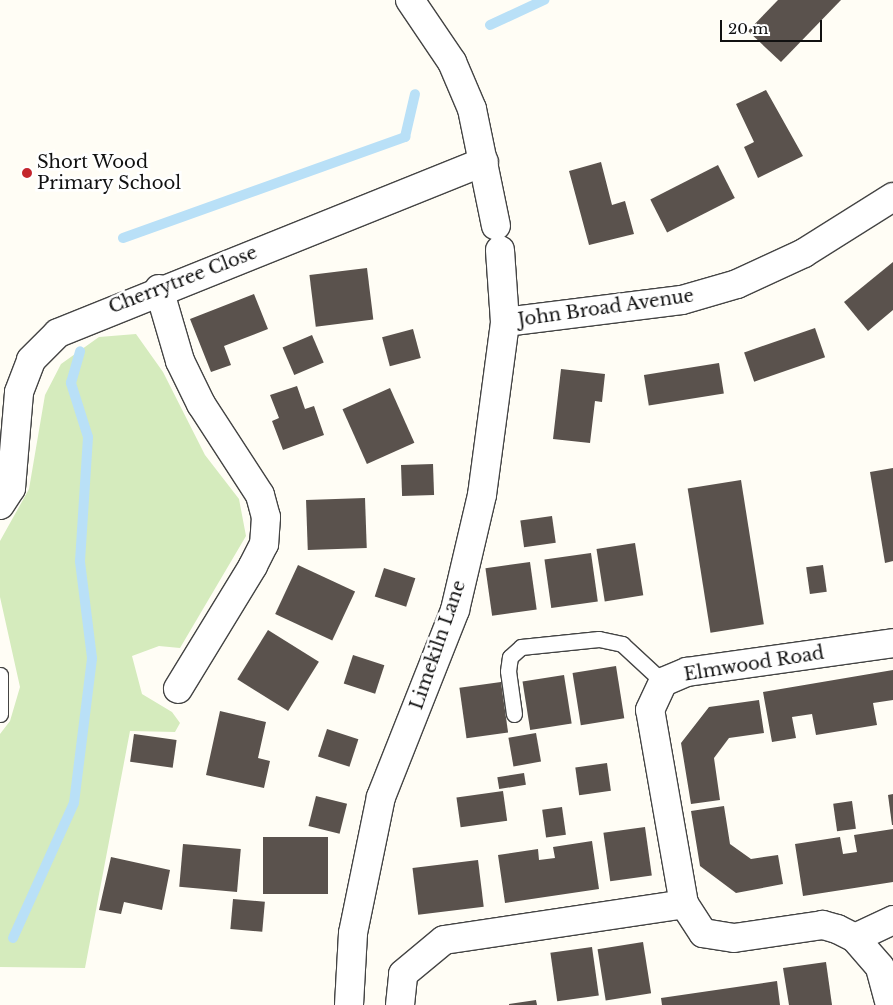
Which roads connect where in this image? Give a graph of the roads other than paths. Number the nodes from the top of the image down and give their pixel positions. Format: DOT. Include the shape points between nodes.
graph roads {
  1 [pos="410,0"];
  2 [pos="484,162"];
  3 [pos="893,197"];
  4 [pos="159,290"];
  5 [pos="505,322"];
  6 [pos="0,505"];
  7 [pos="893,643"];
  8 [pos="0,675"];
  9 [pos="663,682"];
  10 [pos="178,689"];
  11 [pos="0,714"];
  12 [pos="514,714"];
  13 [pos="684,904"];
  14 [pos="893,920"];
  15 [pos="855,938"];
  16 [pos="349,1005"];
  17 [pos="400,1005"];
  18 [pos="890,1005"];
  1 -- 2 [label="street, Limekiln Lane" via="452,62 472,109"];
  2 -- 4 [label="street, Cherrytree Close"];
  2 -- 5 [label="street, Limekiln Lane" via="498,238"];
  3 -- 5 [label="street, John Broad Avenue" via="804,253 737,284 682,300"];
  4 -- 6 [label="street, Cherrytree Close" via="58,333 32,360 19,392 11,488"];
  4 -- 10 [label="street" via="180,361 260,495 266,517 264,544 254,566"];
  5 -- 16 [label="street, Limekiln Lane" via="482,495 455,610 381,797 352,933"];
  7 -- 9 [label="street, Elmwood Road" via="687,672"];
  8 -- 11 [label="lane"];
  9 -- 12 [label="lane" via="622,644 599,639 522,647 510,657 508,671"];
  9 -- 13 [label="street, Elmwood Road" via="650,710"];
  13 -- 15 [label="street, Elmwood Road" via="703,933 734,938 823,925"];
  13 -- 17 [label="street" via="444,940 403,974"];
  14 -- 15 [label="street"];
  15 -- 18 [label="street, Elmwood Road" via="880,967"];
}
